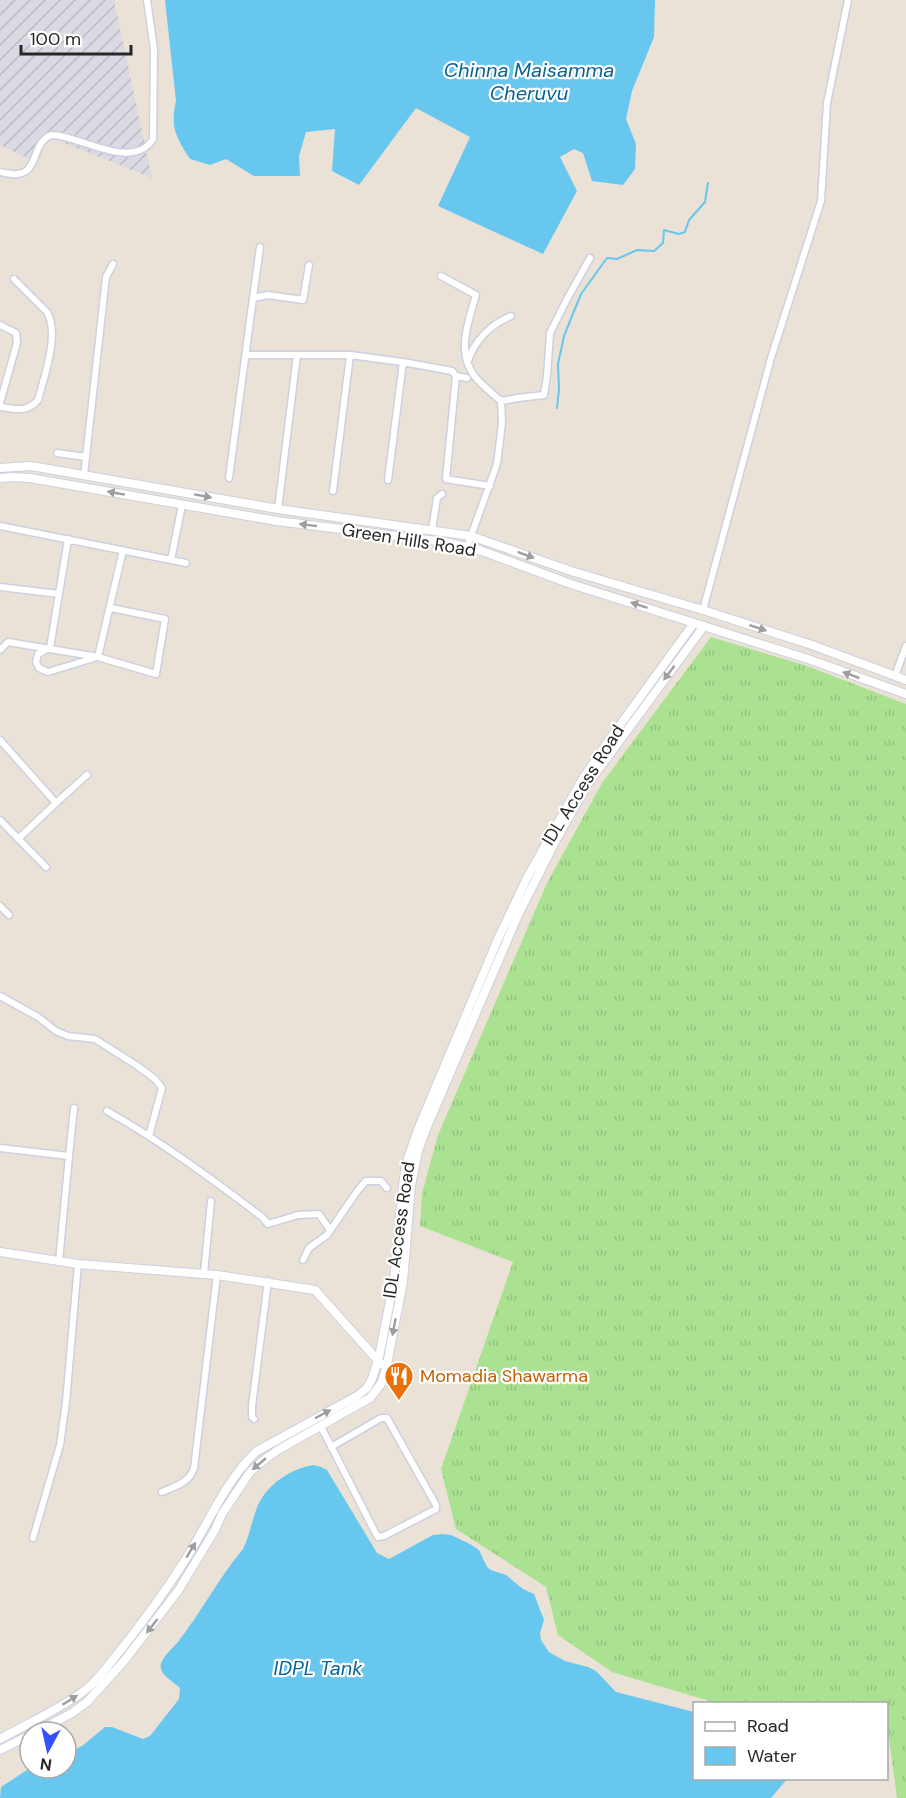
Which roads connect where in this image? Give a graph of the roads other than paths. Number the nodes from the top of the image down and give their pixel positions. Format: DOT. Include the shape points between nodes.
graph roads {
  1 [pos="147,0"];
  2 [pos="848,0"];
  3 [pos="0,172"];
  4 [pos="260,247"];
  5 [pos="591,258"];
  6 [pos="113,264"];
  7 [pos="309,265"];
  8 [pos="441,276"];
  9 [pos="14,279"];
  10 [pos="253,298"];
  11 [pos="511,315"];
  12 [pos="0,325"];
  13 [pos="246,355"];
  14 [pos="297,355"];
  15 [pos="350,356"];
  16 [pos="403,362"];
  17 [pos="467,365"];
  18 [pos="456,376"];
  19 [pos="467,378"];
  20 [pos="501,401"];
  21 [pos="0,405"];
  22 [pos="57,453"];
  23 [pos="86,457"];
  24 [pos="0,468"];
  25 [pos="84,475"];
  26 [pos="0,478"];
  27 [pos="229,478"];
  28 [pos="388,480"];
  29 [pos="490,486"];
  30 [pos="333,491"];
  31 [pos="442,494"];
  32 [pos="182,505"];
  33 [pos="278,509"];
  34 [pos="0,526"];
  35 [pos="432,530"];
  36 [pos="471,536"];
  37 [pos="68,538"];
  38 [pos="467,547"];
  39 [pos="123,550"];
  40 [pos="171,560"];
  41 [pos="186,563"];
  42 [pos="0,587"];
  43 [pos="59,594"];
  44 [pos="111,608"];
  45 [pos="703,610"];
  46 [pos="694,623"];
  47 [pos="704,626"];
  48 [pos="2,646"];
  49 [pos="906,646"];
  50 [pos="50,648"];
  51 [pos="98,657"];
  52 [pos="894,676"];
  53 [pos="906,680"];
  54 [pos="906,694"];
  55 [pos="0,740"];
  56 [pos="610,744"];
  57 [pos="87,775"];
  58 [pos="56,803"];
  59 [pos="2,826"];
  60 [pos="18,838"];
  61 [pos="46,867"];
  62 [pos="0,906"];
  63 [pos="9,915"];
  64 [pos="0,996"];
  65 [pos="74,1108"];
  66 [pos="107,1111"];
  67 [pos="149,1136"];
  68 [pos="0,1148"];
  69 [pos="69,1156"];
  70 [pos="387,1188"];
  71 [pos="211,1201"];
  72 [pos="330,1230"];
  73 [pos="0,1252"];
  74 [pos="303,1260"];
  75 [pos="59,1261"];
  76 [pos="78,1264"];
  77 [pos="204,1273"];
  78 [pos="217,1275"];
  79 [pos="268,1281"];
  80 [pos="378,1361"];
  81 [pos="386,1369"];
  82 [pos="254,1419"];
  83 [pos="321,1427"];
  84 [pos="331,1447"];
  85 [pos="162,1492"];
  86 [pos="33,1538"];
  87 [pos="59,1720"];
  88 [pos="0,1739"];
  89 [pos="18,1741"];
  90 [pos="0,1750"];
  1 -- 3 [label="street" via="154,49 153,138 149,144 126,154 51,135 43,140 26,172"];
  2 -- 45 [label="street" via="827,104 821,201 771,358"];
  4 -- 10 [label="street"];
  5 -- 20 [label="street" via="550,333 544,395"];
  6 -- 23 [label="street" via="106,277"];
  7 -- 10 [label="street" via="303,300 268,295"];
  8 -- 17 [label="street" via="476,295 464,345"];
  9 -- 21 [label="street" via="50,318 52,342 34,405 21,410"];
  10 -- 13 [label="street"];
  11 -- 17 [label="street" via="486,331 471,351"];
  12 -- 21 [label="street" via="16,333 17,343"];
  13 -- 14 [label="street"];
  13 -- 27 [label="street"];
  14 -- 15 [label="street"];
  14 -- 33 [label="street"];
  15 -- 16 [label="street"];
  15 -- 30 [label="street"];
  16 -- 18 [label="street" via="452,371"];
  16 -- 28 [label="street"];
  17 -- 20 [label="street" via="477,380"];
  18 -- 19 [label="street"];
  18 -- 29 [label="street" via="446,479"];
  20 -- 29 [label="street" via="499,454"];
  22 -- 23 [label="street"];
  23 -- 25 [label="street"];
  24 -- 25 [label="street, Green Hills Road" via="31,466"];
  25 -- 33 [label="street, Green Hills Road, one-way"];
  32 -- 26 [label="street, Green Hills Road, one-way" via="30,478"];
  29 -- 36 [label="street"];
  31 -- 35 [label="street" via="437,498"];
  38 -- 32 [label="street, Green Hills Road, one-way"];
  32 -- 40 [label="street"];
  33 -- 35 [label="street, Green Hills Road"];
  34 -- 37 [label="street"];
  35 -- 36 [label="street, Green Hills Road"];
  36 -- 38 [label="street"];
  36 -- 45 [label="street, Green Hills Road, one-way"];
  37 -- 39 [label="street"];
  37 -- 43 [label="street"];
  46 -- 38 [label="street, Green Hills Road, one-way"];
  39 -- 40 [label="street"];
  39 -- 44 [label="street"];
  40 -- 41 [label="street"];
  42 -- 43 [label="street"];
  43 -- 50 [label="street"];
  44 -- 51 [label="street"];
  44 -- 51 [label="street" via="165,619 156,674"];
  45 -- 52 [label="street, Green Hills Road, one-way"];
  46 -- 47 [label="street, Green Hills Road"];
  46 -- 56 [label="street, IDL Access Road"];
  54 -- 47 [label="street, Green Hills Road, one-way"];
  47 -- 56 [label="street, one-way"];
  48 -- 50 [label="street" via="8,642"];
  49 -- 52 [label="street"];
  50 -- 51 [label="street"];
  50 -- 51 [label="street" via="38,654 36,662 48,672"];
  52 -- 53 [label="street, Green Hills Road"];
  55 -- 58 [label="street"];
  56 -- 80 [label="street, IDL Access Road" via="565,808 527,878 419,1127 404,1175 394,1281"];
  56 -- 81 [label="street, one-way" via="528,894 426,1129 411,1185 403,1282"];
  57 -- 58 [label="street"];
  58 -- 60 [label="street"];
  59 -- 60 [label="street"];
  60 -- 61 [label="street"];
  62 -- 63 [label="street"];
  64 -- 67 [label="street" via="56,1031 95,1039 155,1079 162,1088"];
  65 -- 69 [label="street"];
  66 -- 67 [label="street"];
  67 -- 72 [label="street" via="214,1180 268,1224 298,1215 320,1214"];
  68 -- 69 [label="street"];
  69 -- 75 [label="street"];
  70 -- 72 [label="street" via="381,1181 366,1181"];
  71 -- 77 [label="street"];
  72 -- 74 [label="street" via="309,1248"];
  73 -- 75 [label="street"];
  75 -- 76 [label="street"];
  76 -- 77 [label="street"];
  76 -- 86 [label="street" via="60,1445"];
  77 -- 78 [label="street"];
  78 -- 79 [label="street"];
  78 -- 85 [label="street" via="195,1468 188,1481"];
  79 -- 80 [label="street" via="315,1290"];
  79 -- 82 [label="street" via="252,1406"];
  80 -- 81 [label="street"];
  88 -- 80 [label="street, IDL Access Road, one-way" via="64,1704 93,1682 171,1584 244,1463 265,1446 357,1396 367,1388"];
  81 -- 83 [label="street" via="370,1398"];
  83 -- 84 [label="street"];
  83 -- 87 [label="street, one-way" via="265,1458 250,1472 156,1621 87,1702"];
  84 -- 84 [label="street" via="378,1537 436,1509 387,1418"];
  89 -- 90 [label="street"];
}
